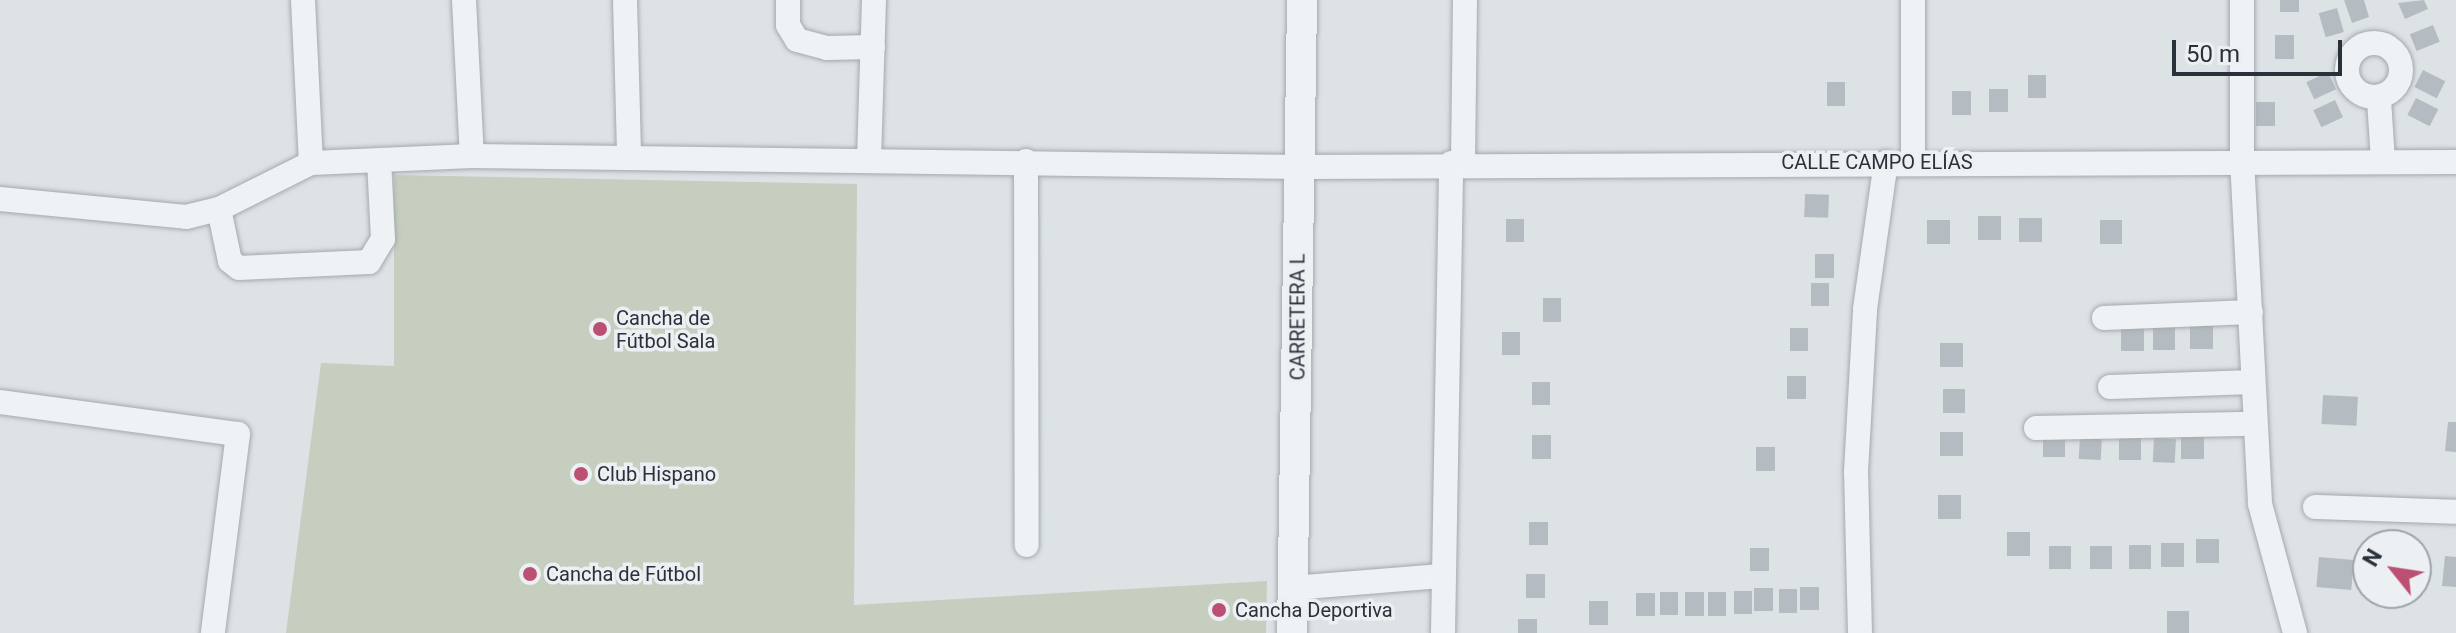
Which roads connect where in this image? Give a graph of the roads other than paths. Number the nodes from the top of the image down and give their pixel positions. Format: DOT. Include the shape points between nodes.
graph roads {
  1 [pos="303,0"];
  2 [pos="464,0"];
  3 [pos="625,0"];
  4 [pos="788,0"];
  5 [pos="874,0"];
  6 [pos="1302,0"];
  7 [pos="1465,0"];
  8 [pos="1913,0"];
  9 [pos="2242,0"];
  10 [pos="873,47"];
  11 [pos="2379,100"];
  12 [pos="629,155"];
  13 [pos="472,156"];
  14 [pos="869,159"];
  15 [pos="2242,159"];
  16 [pos="379,161"];
  17 [pos="1026,161"];
  18 [pos="2383,161"];
  19 [pos="1886,162"];
  20 [pos="2456,162"];
  21 [pos="311,163"];
  22 [pos="1457,163"];
  23 [pos="1913,163"];
  24 [pos="1299,167"];
  25 [pos="0,199"];
  26 [pos="219,209"];
  27 [pos="2251,312"];
  28 [pos="2104,318"];
  29 [pos="2253,382"];
  30 [pos="2110,387"];
  31 [pos="0,402"];
  32 [pos="2254,424"];
  33 [pos="2036,428"];
  34 [pos="2315,507"];
  35 [pos="2456,512"];
  36 [pos="1027,545"];
  37 [pos="1442,576"];
  38 [pos="1292,588"];
  39 [pos="213,633"];
  40 [pos="1292,633"];
  41 [pos="1443,633"];
  42 [pos="1860,633"];
  43 [pos="2295,633"];
  1 -- 21 [label="street"];
  2 -- 13 [label="street"];
  3 -- 12 [label="street"];
  4 -- 10 [label="street" via="788,25 797,40 827,48"];
  5 -- 10 [label="street"];
  6 -- 24 [label="street, CARRETERA L"];
  7 -- 22 [label="street"];
  8 -- 23 [label="street"];
  9 -- 15 [label="street"];
  10 -- 14 [label="street"];
  11 -- 18 [label="street"];
  12 -- 13 [label="street, CALLE CAMPO ELÍAS"];
  12 -- 14 [label="street, CALLE CAMPO ELÍAS"];
  13 -- 16 [label="street, CALLE CAMPO ELÍAS"];
  14 -- 17 [label="street, CALLE CAMPO ELÍAS"];
  15 -- 18 [label="street, CALLE CAMPO ELÍAS"];
  15 -- 23 [label="street, CALLE CAMPO ELÍAS"];
  15 -- 27 [label="street"];
  16 -- 21 [label="street, CALLE CAMPO ELÍAS"];
  16 -- 26 [label="street" via="383,239 369,262 239,268 230,261"];
  17 -- 24 [label="street, CALLE CAMPO ELÍAS"];
  17 -- 36 [label="street"];
  18 -- 20 [label="street, CALLE CAMPO ELÍAS"];
  19 -- 22 [label="street, CALLE CAMPO ELÍAS"];
  19 -- 23 [label="street, CALLE CAMPO ELÍAS"];
  19 -- 42 [label="street" via="1862,369"];
  21 -- 26 [label="street"];
  22 -- 24 [label="street, CALLE CAMPO ELÍAS"];
  22 -- 37 [label="street"];
  24 -- 38 [label="street, CARRETERA L"];
  25 -- 26 [label="street" via="186,217"];
  27 -- 28 [label="street"];
  27 -- 29 [label="street"];
  29 -- 30 [label="street"];
  29 -- 32 [label="street"];
  31 -- 39 [label="street" via="238,434"];
  32 -- 33 [label="street"];
  32 -- 43 [label="street" via="2260,504"];
  34 -- 35 [label="street"];
  37 -- 38 [label="street"];
  37 -- 41 [label="street"];
  38 -- 40 [label="street, CARRETERA L"];
}
